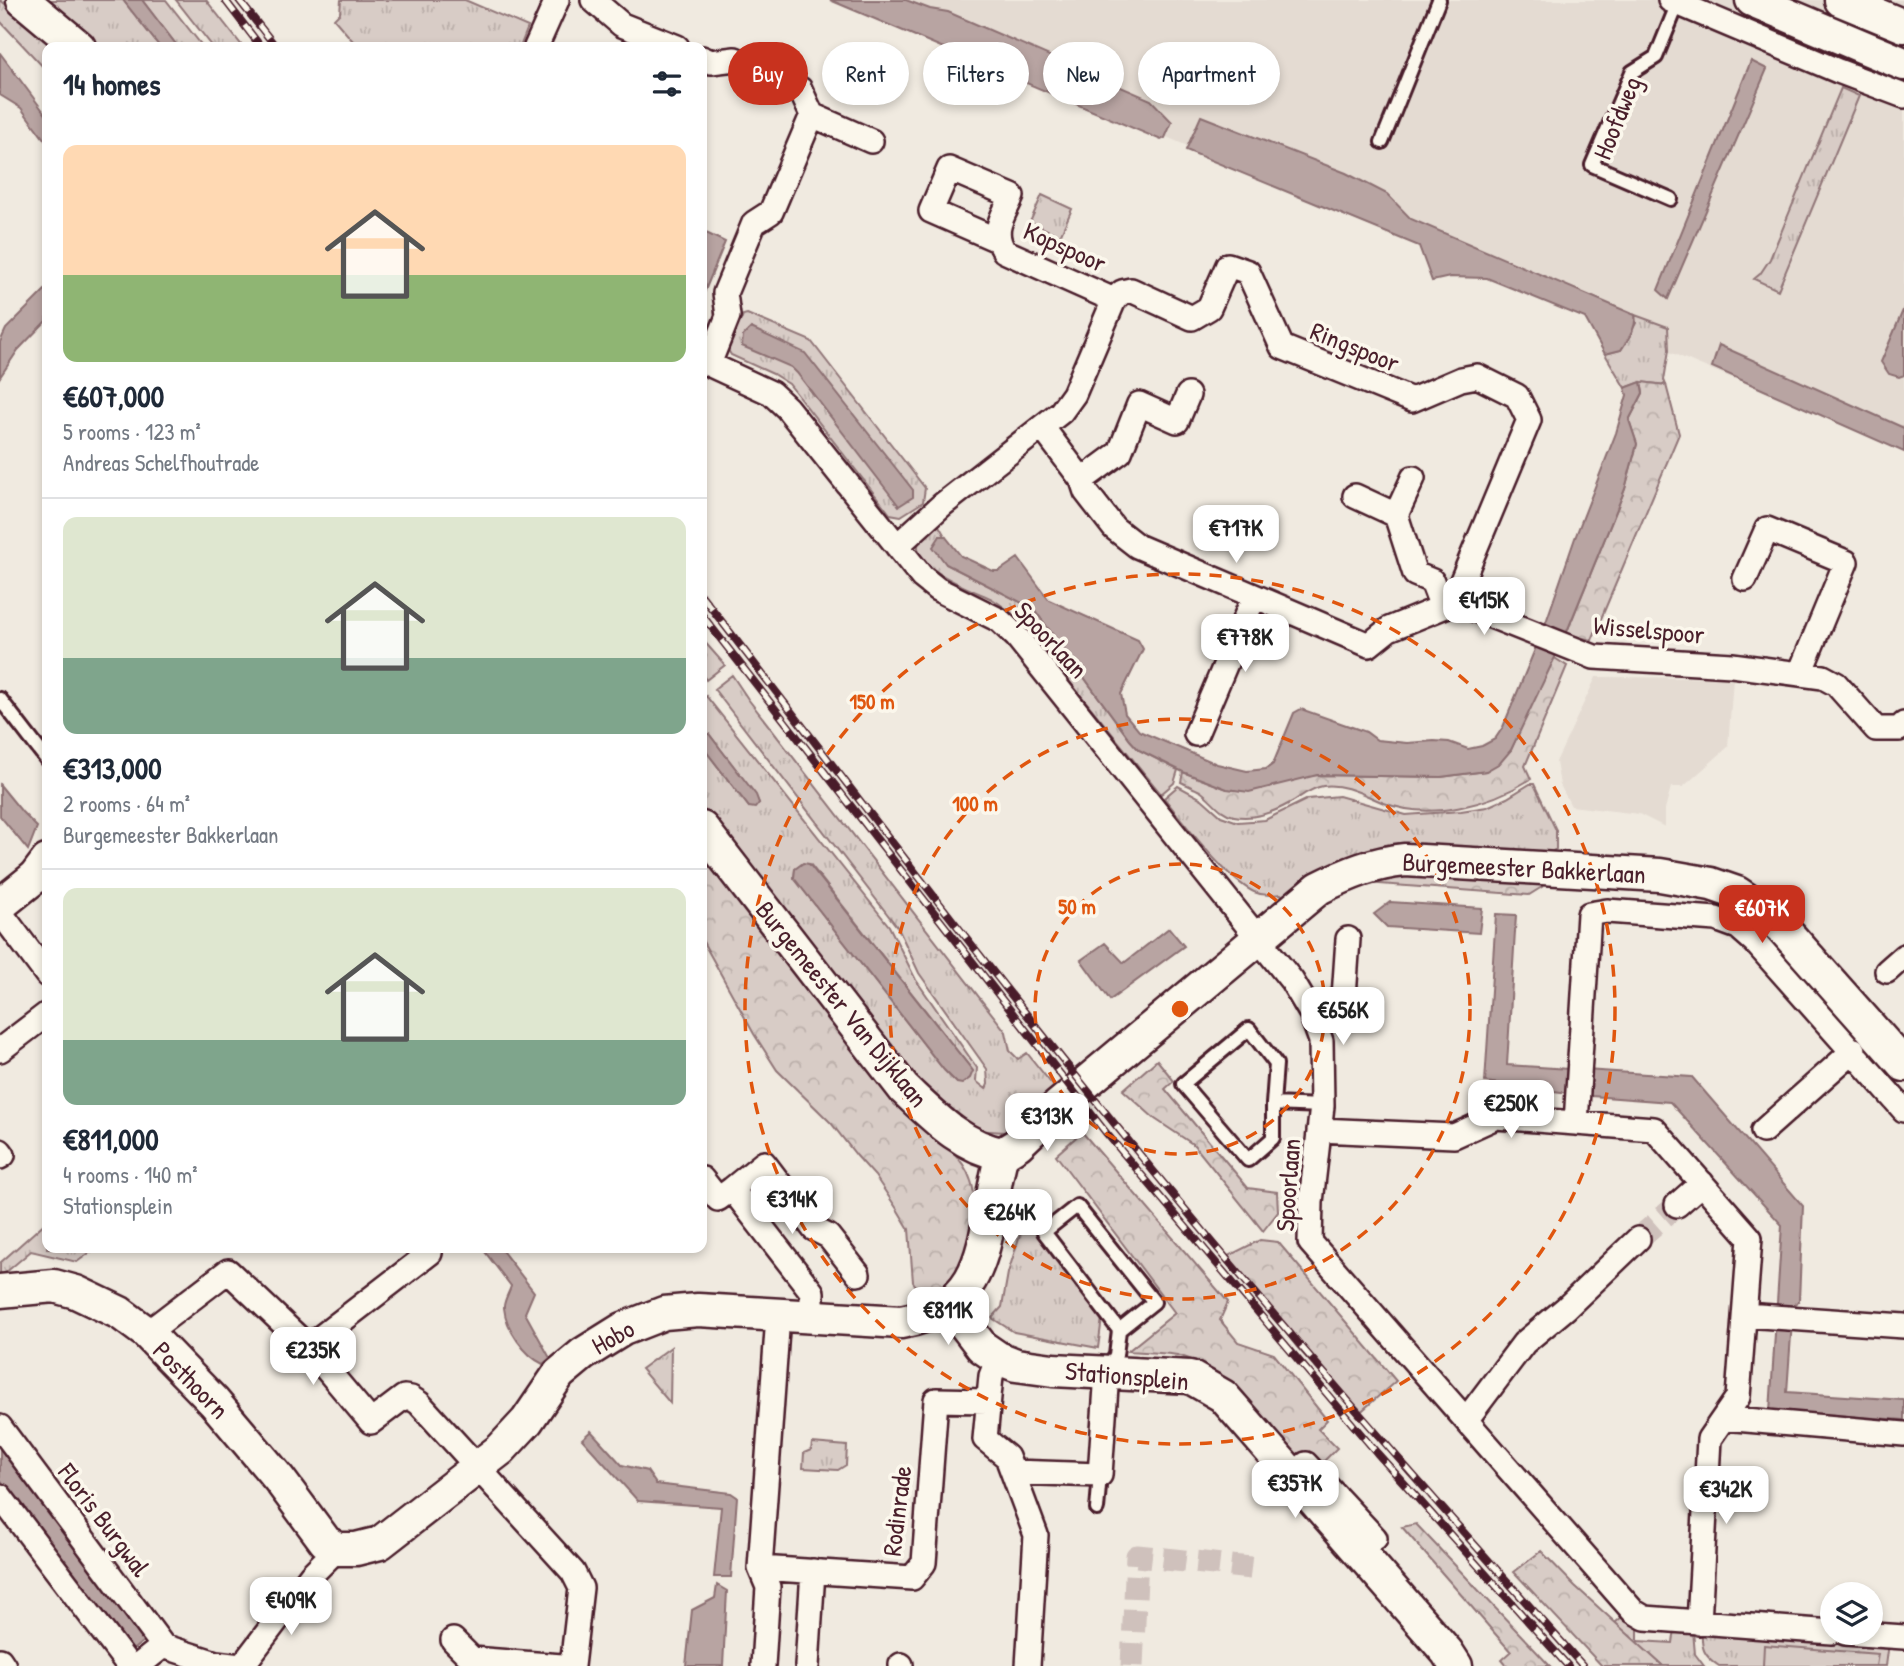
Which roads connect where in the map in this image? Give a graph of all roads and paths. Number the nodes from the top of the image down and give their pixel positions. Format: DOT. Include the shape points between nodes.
graph roads {
  1 [pos="23,0"];
  2 [pos="557,0"];
  3 [pos="593,0"];
  4 [pos="1439,0"];
  5 [pos="1752,0"];
  6 [pos="1841,0"];
  7 [pos="1674,2"];
  8 [pos="1904,26"];
  9 [pos="1840,37"];
  10 [pos="73,42"];
  11 [pos="538,42"];
  12 [pos="665,42"];
  13 [pos="707,60"];
  14 [pos="1904,64"];
  15 [pos="1904,80"];
  16 [pos="1904,96"];
  17 [pos="812,114"];
  18 [pos="871,141"];
  19 [pos="1382,142"];
  20 [pos="1671,199"];
  21 [pos="997,240"];
  22 [pos="1114,300"];
  23 [pos="707,358"];
  24 [pos="707,363"];
  25 [pos="1188,395"];
  26 [pos="1042,427"];
  27 [pos="1413,478"];
  28 [pos="1082,480"];
  29 [pos="1355,496"];
  30 [pos="1396,515"];
  31 [pos="897,546"];
  32 [pos="1745,579"];
  33 [pos="1254,597"];
  34 [pos="1465,598"];
  35 [pos="1442,607"];
  36 [pos="1800,673"];
  37 [pos="0,699"];
  38 [pos="1904,724"];
  39 [pos="1196,734"];
  40 [pos="42,754"];
  41 [pos="707,834"];
  42 [pos="42,868"];
  43 [pos="0,905"];
  44 [pos="0,912"];
  45 [pos="1258,937"];
  46 [pos="1348,939"];
  47 [pos="1904,956"];
  48 [pos="42,968"];
  49 [pos="1887,971"];
  50 [pos="1311,1013"];
  51 [pos="42,1018"];
  52 [pos="0,1050"];
  53 [pos="1854,1050"];
  54 [pos="1904,1065"];
  55 [pos="1273,1104"];
  56 [pos="1904,1110"];
  57 [pos="1321,1118"];
  58 [pos="1576,1123"];
  59 [pos="1763,1131"];
  60 [pos="0,1151"];
  61 [pos="1002,1154"];
  62 [pos="0,1157"];
  63 [pos="1702,1183"];
  64 [pos="707,1185"];
  65 [pos="732,1189"];
  66 [pos="1677,1205"];
  67 [pos="1638,1239"];
  68 [pos="430,1253"];
  69 [pos="858,1274"];
  70 [pos="0,1291"];
  71 [pos="950,1304"];
  72 [pos="1745,1315"];
  73 [pos="778,1316"];
  74 [pos="816,1319"];
  75 [pos="1904,1326"];
  76 [pos="1119,1330"];
  77 [pos="147,1333"];
  78 [pos="308,1347"];
  79 [pos="998,1358"];
  80 [pos="1107,1372"];
  81 [pos="987,1401"];
  82 [pos="1724,1418"];
  83 [pos="1466,1420"];
  84 [pos="0,1427"];
  85 [pos="1904,1434"];
  86 [pos="1306,1464"];
  87 [pos="478,1465"];
  88 [pos="1013,1472"];
  89 [pos="1100,1475"];
  90 [pos="0,1496"];
  91 [pos="1097,1509"];
  92 [pos="1375,1538"];
  93 [pos="337,1549"];
  94 [pos="760,1568"];
  95 [pos="813,1572"];
  96 [pos="1699,1623"];
  97 [pos="1820,1631"];
  98 [pos="1883,1636"];
  99 [pos="1904,1637"];
  100 [pos="453,1640"];
  101 [pos="163,1646"];
  102 [pos="0,1660"];
  103 [pos="4,1666"];
  104 [pos="129,1666"];
  105 [pos="138,1666"];
  106 [pos="241,1666"];
  107 [pos="562,1666"];
  108 [pos="572,1666"];
  109 [pos="763,1666"];
  110 [pos="807,1666"];
  111 [pos="1028,1666"];
  112 [pos="1456,1666"];
  1 -- 10 [label="street"];
  2 -- 11 [label="street"];
  3 -- 12 [label="street" via="622,24"];
  4 -- 19 [label="lane"];
  5 -- 9 [label="street"];
  6 -- 8 [label="street"];
  7 -- 16 [label="street, Hoofdweg"];
  7 -- 20 [label="lane, Hoofdweg" via="1656,57 1632,72 1592,165"];
  9 -- 14 [label="street"];
  9 -- 15 [label="street"];
  13 -- 17 [label="street" via="735,59 800,89"];
  17 -- 18 [label="street"];
  17 -- 23 [label="street" via="772,212 754,223 725,293 728,316"];
  21 -- 22 [label="street, Kopspoor" via="1004,251"];
  22 -- 26 [label="street" via="1074,394"];
  22 -- 34 [label="street, Ringspoor" via="1131,290 1192,317 1209,308 1228,265 1248,272 1282,347 1412,400 1477,376 1517,396 1529,420 1461,583"];
  24 -- 31 [label="street, Spoorlaan" via="771,393 787,408"];
  25 -- 28 [label="street" via="1177,421 1139,404 1120,452"];
  26 -- 28 [label="street"];
  26 -- 31 [label="street"];
  27 -- 30 [label="street"];
  28 -- 33 [label="street" via="1114,528 1137,546"];
  29 -- 30 [label="street"];
  30 -- 35 [label="street" via="1415,574 1432,582"];
  31 -- 45 [label="street, Spoorlaan" via="937,589 999,620 1017,637"];
  32 -- 36 [label="street" via="1767,529 1846,562"];
  33 -- 35 [label="street" via="1369,645 1389,629"];
  33 -- 39 [label="street"];
  34 -- 35 [label="street"];
  34 -- 36 [label="street, Wisselspoor" via="1471,608 1594,657"];
  36 -- 38 [label="street, Wisselspoor" via="1836,684 1876,729 1899,729"];
  37 -- 40 [label="lane"];
  41 -- 61 [label="street, Burgemeester Van Dijklaan" via="904,1089 943,1125 982,1151"];
  42 -- 43 [label="street"];
  44 -- 48 [label="street"];
  45 -- 50 [label="street, Spoorlaan"];
  45 -- 54 [label="street, Burgemeester Bakkerlaan" via="1319,888 1383,862 1431,860 1689,878 1737,893 1762,910"];
  45 -- 61 [label="street, Burgemeester Bakkerlaan"];
  46 -- 50 [label="street" via="1344,997"];
  47 -- 49 [label="street"];
  50 -- 57 [label="street, Spoorlaan" via="1321,1041"];
  51 -- 52 [label="street"];
  53 -- 56 [label="street"];
  53 -- 58 [label="street" via="1738,927 1716,919 1607,911 1589,914"];
  53 -- 59 [label="street"];
  55 -- 55 [label="lane" via="1276,1064 1249,1029 1183,1084 1248,1160 1273,1138"];
  55 -- 57 [label="lane"];
  57 -- 58 [label="street" via="1454,1136 1496,1117"];
  57 -- 83 [label="street, Spoorlaan" via="1310,1242"];
  58 -- 63 [label="street" via="1654,1129"];
  60 -- 62 [label="street"];
  61 -- 71 [label="street, Hobo" via="974,1275"];
  63 -- 66 [label="street"];
  63 -- 72 [label="street" via="1750,1238"];
  64 -- 65 [label="street" via="718,1199"];
  65 -- 69 [label="street" via="764,1163 814,1229 828,1236"];
  65 -- 74 [label="street" via="812,1292"];
  67 -- 83 [label="street" via="1524,1343"];
  68 -- 78 [label="street"];
  70 -- 77 [label="street, Posthoorn" via="54,1286 76,1292 120,1313"];
  71 -- 74 [label="street, Hobo" via="923,1318 901,1322"];
  71 -- 79 [label="street, Stationsplein" via="982,1346"];
  72 -- 75 [label="street"];
  72 -- 82 [label="street" via="1738,1396"];
  73 -- 74 [label="street, Hobo"];
  73 -- 87 [label="street, Hobo" via="698,1310 664,1313 623,1329 559,1374 527,1421"];
  73 -- 94 [label="street"];
  76 -- 76 [label="lane" via="1154,1302 1077,1206 1044,1232"];
  76 -- 80 [label="lane" via="1116,1355"];
  77 -- 78 [label="street" via="228,1271"];
  77 -- 93 [label="street, Posthoorn" via="232,1422 325,1541"];
  78 -- 87 [label="street" via="371,1422 398,1400 411,1398"];
  79 -- 80 [label="street, Stationsplein" via="1016,1365"];
  79 -- 81 [label="street"];
  80 -- 89 [label="street"];
  80 -- 112 [label="street, Stationsplein" via="1190,1377 1223,1396"];
  81 -- 88 [label="street" via="985,1439 1007,1457"];
  81 -- 95 [label="street, Rodinrade" via="936,1400 924,1563 912,1578"];
  82 -- 85 [label="street"];
  82 -- 96 [label="street" via="1709,1439"];
  83 -- 96 [label="street, Spoorlaan" via="1633,1611 1645,1618"];
  84 -- 101 [label="street, Floris Burgwal"];
  86 -- 92 [label="street"];
  87 -- 93 [label="street, Hobo" via="380,1543"];
  87 -- 108 [label="street" via="573,1572 581,1588"];
  88 -- 89 [label="street"];
  88 -- 111 [label="street" via="1035,1535"];
  89 -- 91 [label="lane"];
  90 -- 104 [label="street"];
  93 -- 106 [label="street" via="306,1581"];
  94 -- 95 [label="street, Rodinrade"];
  94 -- 109 [label="street" via="768,1587"];
  95 -- 110 [label="street"];
  96 -- 97 [label="street, Spoorlaan"];
  98 -- 99 [label="street"];
  100 -- 107 [label="street" via="472,1659"];
  101 -- 105 [label="street"];
  101 -- 106 [label="street"];
  102 -- 103 [label="street"];
}
